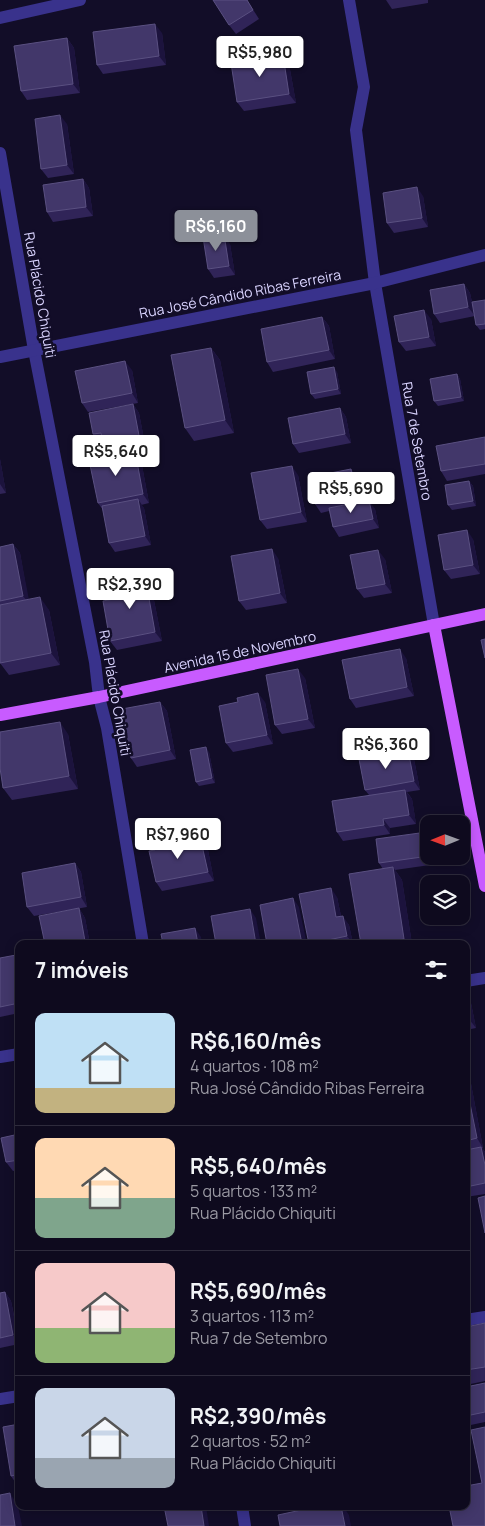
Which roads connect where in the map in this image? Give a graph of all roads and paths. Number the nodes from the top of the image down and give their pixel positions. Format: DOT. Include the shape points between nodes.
graph roads {
  1 [pos="80,0"];
  2 [pos="349,0"];
  3 [pos="0,18"];
  4 [pos="0,153"];
  5 [pos="485,255"];
  6 [pos="375,284"];
  7 [pos="34,350"];
  8 [pos="0,357"];
  9 [pos="485,614"];
  10 [pos="434,625"];
  11 [pos="99,697"];
  12 [pos="0,715"];
  13 [pos="485,886"];
  14 [pos="142,940"];
  15 [pos="485,978"];
  16 [pos="470,980"];
  17 [pos="15,1055"];
  18 [pos="0,1057"];
  19 [pos="485,1317"];
  20 [pos="470,1319"];
  21 [pos="15,1397"];
  22 [pos="0,1399"];
  23 [pos="243,1510"];
  24 [pos="245,1526"];
  1 -- 3 [label="street"];
  2 -- 6 [label="street, Rua 7 de Setembro" via="364,87 356,130"];
  4 -- 7 [label="street, Rua Plácido Chiquiti"];
  5 -- 6 [label="street, Rua José Cândido Ribas Ferreira"];
  6 -- 7 [label="street, Rua José Cândido Ribas Ferreira"];
  6 -- 10 [label="street, Rua 7 de Setembro"];
  7 -- 8 [label="street, Rua José Cândido Ribas Ferreira"];
  7 -- 11 [label="street, Rua Plácido Chiquiti" via="95,662"];
  9 -- 10 [label="main road, Avenida 15 de Novembro"];
  10 -- 11 [label="main road, Avenida 15 de Novembro"];
  10 -- 13 [label="main road, Rua 7 de Setembro"];
  11 -- 12 [label="main road, Avenida 15 de Novembro"];
  11 -- 14 [label="street, Rua Plácido Chiquiti"];
  15 -- 16 [label="street"];
  17 -- 18 [label="street"];
  19 -- 20 [label="street"];
  21 -- 22 [label="street"];
  23 -- 24 [label="street"];
}
